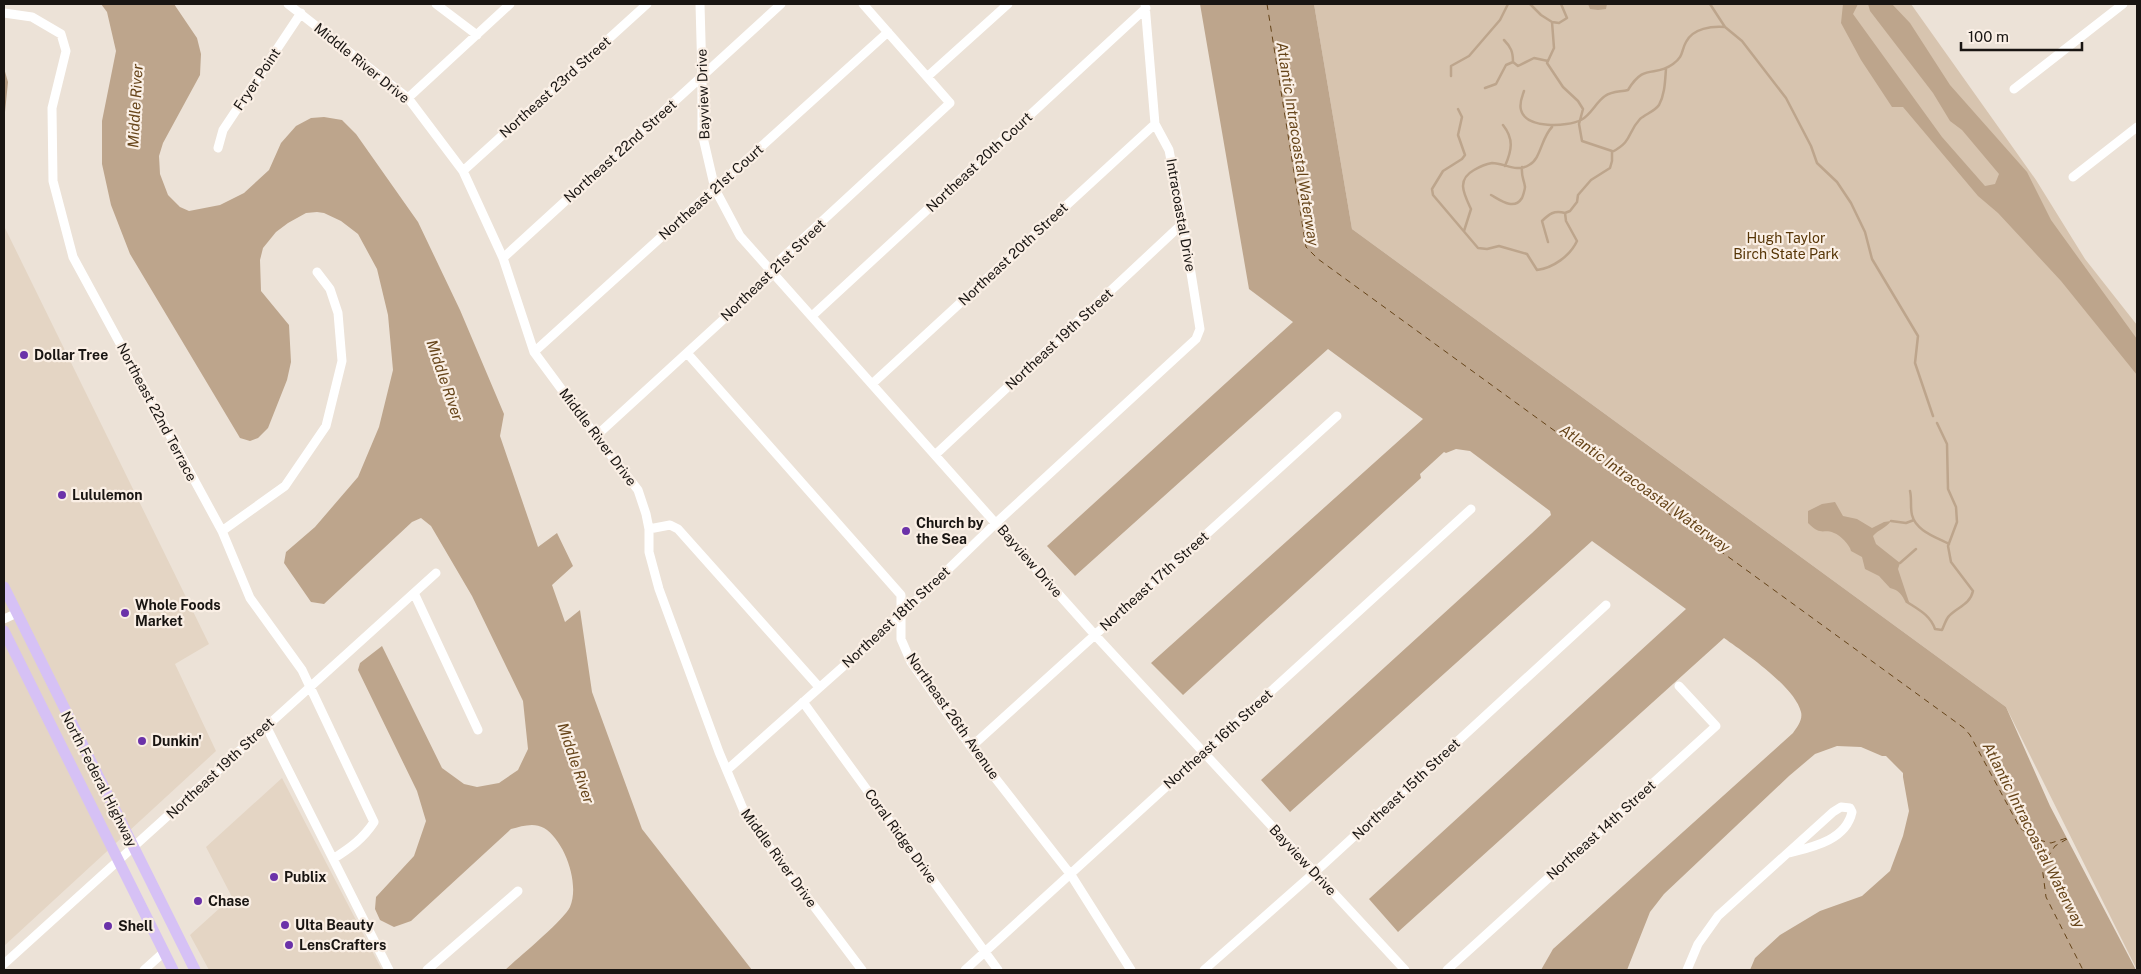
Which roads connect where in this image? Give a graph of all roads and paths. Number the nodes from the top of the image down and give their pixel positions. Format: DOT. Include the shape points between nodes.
graph roads {
  1 [pos="288,4"];
  2 [pos="436,4"];
  3 [pos="510,4"];
  4 [pos="647,4"];
  5 [pos="700,4"];
  6 [pos="781,4"];
  7 [pos="1008,4"];
  8 [pos="2123,4"];
  9 [pos="867,5"];
  10 [pos="1146,6"];
  11 [pos="4,13"];
  12 [pos="301,13"];
  13 [pos="888,32"];
  14 [pos="476,35"];
  15 [pos="702,77"];
  16 [pos="927,77"];
  17 [pos="2014,89"];
  18 [pos="408,98"];
  19 [pos="1154,124"];
  20 [pos="2137,127"];
  21 [pos="218,148"];
  22 [pos="463,171"];
  23 [pos="2073,176"];
  24 [pos="715,189"];
  25 [pos="1183,223"];
  26 [pos="503,258"];
  27 [pos="317,272"];
  28 [pos="773,274"];
  29 [pos="812,316"];
  30 [pos="1196,339"];
  31 [pos="534,352"];
  32 [pos="687,353"];
  33 [pos="872,384"];
  34 [pos="1337,416"];
  35 [pos="596,436"];
  36 [pos="934,455"];
  37 [pos="1471,510"];
  38 [pos="996,523"];
  39 [pos="649,529"];
  40 [pos="222,531"];
  41 [pos="436,573"];
  42 [pos="4,587"];
  43 [pos="414,593"];
  44 [pos="1606,605"];
  45 [pos="17,613"];
  46 [pos="900,616"];
  47 [pos="4,619"];
  48 [pos="4,630"];
  49 [pos="1095,635"];
  50 [pos="310,686"];
  51 [pos="1679,686"];
  52 [pos="819,687"];
  53 [pos="803,702"];
  54 [pos="266,726"];
  55 [pos="478,730"];
  56 [pos="971,746"];
  57 [pos="1203,752"];
  58 [pos="727,770"];
  59 [pos="133,847"];
  60 [pos="1789,853"];
  61 [pos="333,859"];
  62 [pos="118,860"];
  63 [pos="1315,872"];
  64 [pos="1071,875"];
  65 [pos="518,891"];
  66 [pos="986,951"];
  67 [pos="164,952"];
  68 [pos="4,964"];
  69 [pos="144,970"];
  70 [pos="173,970"];
  71 [pos="194,970"];
  72 [pos="389,970"];
  73 [pos="427,970"];
  74 [pos="862,970"];
  75 [pos="966,970"];
  76 [pos="998,970"];
  77 [pos="1131,970"];
  78 [pos="1204,970"];
  79 [pos="1406,970"];
  80 [pos="1447,970"];
  81 [pos="1687,970"];
  1 -- 12 [label="street, Middle River Drive"];
  2 -- 14 [label="street"];
  3 -- 14 [label="street"];
  4 -- 22 [label="street, Northeast 23rd Street"];
  5 -- 15 [label="street, Bayview Drive"];
  6 -- 15 [label="street, Northeast 22nd Street"];
  7 -- 16 [label="street"];
  8 -- 17 [label="street"];
  9 -- 13 [label="street"];
  10 -- 19 [label="street, Intracoastal Drive"];
  10 -- 29 [label="street, Northeast 20th Court"];
  11 -- 40 [label="street, Northeast 22nd Terrace" via="32,17 61,34 66,52 52,108 53,181 73,257"];
  12 -- 18 [label="street, Middle River Drive"];
  12 -- 21 [label="street, Fryer Point" via="222,130"];
  13 -- 16 [label="street"];
  13 -- 24 [label="street, Northeast 21st Court"];
  14 -- 18 [label="street"];
  15 -- 24 [label="street, Bayview Drive" via="702,134"];
  15 -- 26 [label="street, Northeast 22nd Street"];
  16 -- 28 [label="street, Northeast 21st Street" via="950,103 780,260"];
  18 -- 22 [label="street, Middle River Drive"];
  19 -- 25 [label="street, Intracoastal Drive" via="1169,150"];
  19 -- 33 [label="street, Northeast 20th Street"];
  20 -- 23 [label="street"];
  22 -- 26 [label="street, Middle River Drive"];
  24 -- 28 [label="street, Bayview Drive" via="740,236"];
  24 -- 31 [label="street, Northeast 21st Court"];
  25 -- 30 [label="street, Intracoastal Drive" via="1200,330"];
  25 -- 36 [label="street, Northeast 19th Street"];
  26 -- 31 [label="street, Middle River Drive"];
  27 -- 40 [label="street" via="330,289 338,313 342,361 326,426 285,486"];
  28 -- 29 [label="street, Bayview Drive"];
  28 -- 32 [label="street, Northeast 21st Street"];
  29 -- 33 [label="street, Bayview Drive"];
  30 -- 38 [label="street, Northeast 18th Street"];
  31 -- 35 [label="street, Middle River Drive"];
  32 -- 35 [label="street, Northeast 21st Street"];
  32 -- 46 [label="street, Northeast 26th Avenue" via="901,595"];
  33 -- 36 [label="street, Bayview Drive"];
  34 -- 49 [label="street, Northeast 17th Street"];
  35 -- 39 [label="street, Middle River Drive" via="638,490"];
  36 -- 38 [label="street, Bayview Drive"];
  37 -- 57 [label="street, Northeast 16th Street"];
  38 -- 46 [label="street, Northeast 18th Street"];
  38 -- 49 [label="street, Bayview Drive"];
  39 -- 52 [label="street" via="670,525 678,528"];
  39 -- 58 [label="street, Middle River Drive" via="649,552 659,589"];
  40 -- 50 [label="street, Northeast 22nd Terrace" via="250,598"];
  41 -- 43 [label="street, Northeast 19th Street"];
  42 -- 45 [label="main road, North Federal Highway"];
  43 -- 50 [label="street, Northeast 19th Street"];
  43 -- 55 [label="street"];
  44 -- 63 [label="street, Northeast 15th Street"];
  45 -- 47 [label="street"];
  45 -- 59 [label="main road, North Federal Highway"];
  46 -- 52 [label="street, Northeast 18th Street"];
  46 -- 56 [label="street, Northeast 26th Avenue" via="901,639 911,662"];
  48 -- 62 [label="main road, North Federal Highway"];
  49 -- 56 [label="street, Northeast 17th Street"];
  49 -- 57 [label="street, Bayview Drive"];
  50 -- 54 [label="street, Northeast 19th Street"];
  50 -- 61 [label="street, Northeast 22nd Terrace" via="374,822 355,845"];
  51 -- 80 [label="street, Northeast 14th Street" via="1716,726"];
  52 -- 53 [label="street, Northeast 18th Street"];
  53 -- 58 [label="street, Northeast 18th Street"];
  53 -- 66 [label="street, Coral Ridge Drive"];
  54 -- 59 [label="street, Northeast 19th Street"];
  54 -- 61 [label="street"];
  56 -- 64 [label="street, Northeast 26th Avenue"];
  57 -- 63 [label="street, Bayview Drive"];
  57 -- 64 [label="street, Northeast 16th Street"];
  58 -- 74 [label="street, Middle River Drive" via="746,816"];
  59 -- 62 [label="street, Northeast 19th Street"];
  59 -- 71 [label="main road, North Federal Highway"];
  60 -- 60 [label="street" via="1823,844 1850,819 1850,808 1841,807 1833,812"];
  60 -- 81 [label="street" via="1718,916 1698,944"];
  61 -- 72 [label="street"];
  62 -- 67 [label="main road, North Federal Highway"];
  62 -- 68 [label="street, Northeast 19th Street"];
  63 -- 78 [label="street, Northeast 15th Street"];
  63 -- 79 [label="street, Bayview Drive"];
  64 -- 66 [label="street, Northeast 16th Street"];
  64 -- 77 [label="street, Northeast 26th Avenue"];
  65 -- 73 [label="street"];
  66 -- 75 [label="street, Northeast 16th Street"];
  66 -- 76 [label="street, Coral Ridge Drive"];
  67 -- 69 [label="street"];
  67 -- 70 [label="main road, North Federal Highway"];
}
